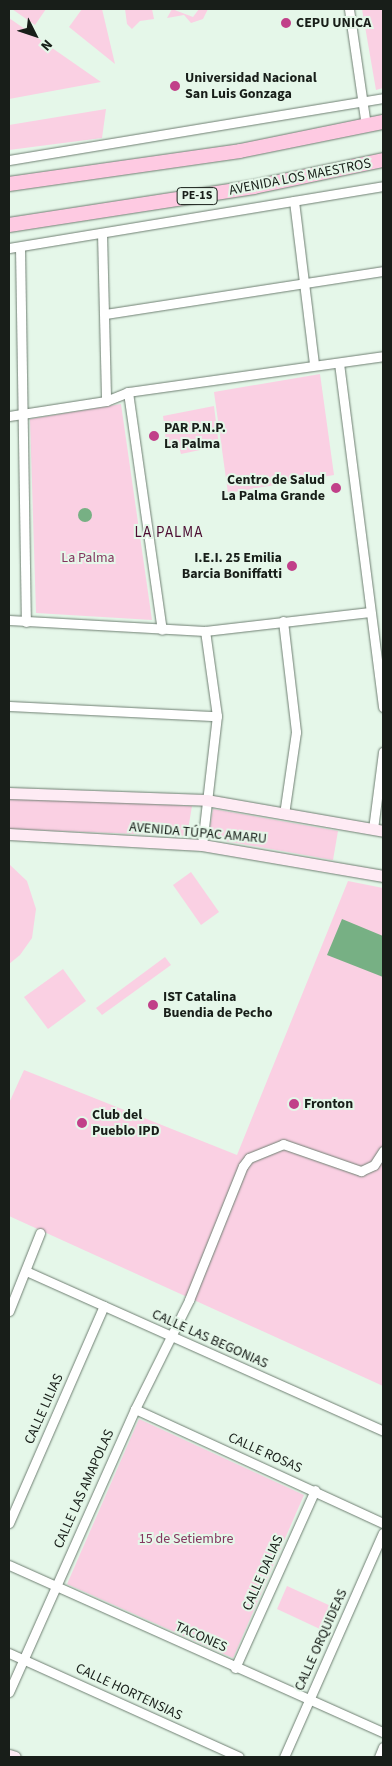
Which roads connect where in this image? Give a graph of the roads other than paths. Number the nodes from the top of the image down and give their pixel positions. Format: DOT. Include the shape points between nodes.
graph roads {
  1 [pos="348,9"];
  2 [pos="383,98"];
  3 [pos="362,101"];
  4 [pos="383,122"];
  5 [pos="366,125"];
  6 [pos="9,160"];
  7 [pos="383,160"];
  8 [pos="9,184"];
  9 [pos="383,186"];
  10 [pos="294,201"];
  11 [pos="9,225"];
  12 [pos="102,233"];
  13 [pos="20,246"];
  14 [pos="9,248"];
  15 [pos="383,271"];
  16 [pos="305,283"];
  17 [pos="105,314"];
  18 [pos="383,356"];
  19 [pos="339,363"];
  20 [pos="314,365"];
  21 [pos="128,392"];
  22 [pos="106,401"];
  23 [pos="24,414"];
  24 [pos="9,416"];
  25 [pos="370,612"];
  26 [pos="9,620"];
  27 [pos="26,622"];
  28 [pos="283,622"];
  29 [pos="162,630"];
  30 [pos="206,632"];
  31 [pos="379,633"];
  32 [pos="9,706"];
  33 [pos="383,707"];
  34 [pos="218,716"];
  35 [pos="383,752"];
  36 [pos="9,793"];
  37 [pos="206,800"];
  38 [pos="284,814"];
  39 [pos="378,830"];
  40 [pos="9,834"];
  41 [pos="202,845"];
  42 [pos="383,876"];
  43 [pos="383,1150"];
  44 [pos="40,1233"];
  45 [pos="26,1271"];
  46 [pos="104,1306"];
  47 [pos="9,1311"];
  48 [pos="170,1338"];
  49 [pos="135,1409"];
  50 [pos="383,1431"];
  51 [pos="315,1490"];
  52 [pos="9,1523"];
  53 [pos="383,1523"];
  54 [pos="383,1533"];
  55 [pos="9,1565"];
  56 [pos="56,1586"];
  57 [pos="9,1653"];
  58 [pos="24,1659"];
  59 [pos="235,1668"];
  60 [pos="9,1692"];
  61 [pos="309,1700"];
  62 [pos="383,1732"];
  63 [pos="383,1747"];
  64 [pos="9,1755"];
  65 [pos="14,1757"];
  66 [pos="239,1757"];
  67 [pos="284,1757"];
  68 [pos="378,1757"];
  1 -- 3 [label="street"];
  2 -- 3 [label="street"];
  3 -- 5 [label="street"];
  3 -- 6 [label="street"];
  4 -- 5 [label="highway"];
  5 -- 8 [label="highway" via="240,151"];
  7 -- 11 [label="highway, AVENIDA LOS MAESTROS / PE-1S" via="254,187"];
  9 -- 10 [label="street"];
  10 -- 12 [label="street"];
  10 -- 16 [label="street"];
  12 -- 13 [label="street"];
  12 -- 17 [label="street"];
  13 -- 14 [label="street"];
  13 -- 23 [label="street"];
  15 -- 16 [label="street"];
  16 -- 17 [label="street"];
  16 -- 20 [label="street"];
  17 -- 22 [label="street"];
  18 -- 19 [label="street"];
  19 -- 20 [label="street"];
  19 -- 25 [label="street"];
  20 -- 21 [label="street"];
  21 -- 22 [label="street"];
  21 -- 29 [label="street"];
  22 -- 23 [label="street"];
  23 -- 24 [label="street"];
  23 -- 27 [label="street"];
  25 -- 28 [label="street"];
  25 -- 31 [label="street"];
  26 -- 27 [label="street"];
  27 -- 29 [label="street"];
  28 -- 30 [label="street"];
  28 -- 38 [label="street" via="296,732"];
  29 -- 30 [label="street"];
  30 -- 34 [label="street"];
  31 -- 33 [label="street"];
  32 -- 34 [label="street"];
  34 -- 37 [label="street"];
  35 -- 39 [label="street"];
  36 -- 37 [label="main road, AVENIDA TÚPAC AMARU"];
  37 -- 38 [label="main road, AVENIDA TÚPAC AMARU"];
  37 -- 41 [label="street"];
  38 -- 39 [label="main road, AVENIDA TÚPAC AMARU"];
  40 -- 41 [label="main road, AVENIDA TÚPAC AMARU"];
  41 -- 42 [label="main road, AVENIDA TÚPAC AMARU" via="265,853"];
  43 -- 48 [label="street, CALLE LAS AMAPOLAS" via="374,1165 361,1170 282,1144 249,1158"];
  44 -- 45 [label="street"];
  45 -- 46 [label="street, CALLE LAS BEGONIAS"];
  45 -- 47 [label="street"];
  46 -- 48 [label="street, CALLE LAS BEGONIAS"];
  46 -- 52 [label="street, CALLE LILIAS"];
  48 -- 49 [label="street, CALLE LAS AMAPOLAS"];
  48 -- 50 [label="street, CALLE LAS BEGONIAS"];
  49 -- 51 [label="street, CALLE ROSAS"];
  49 -- 56 [label="street, CALLE LAS AMAPOLAS"];
  51 -- 53 [label="street, CALLE ROSAS"];
  51 -- 59 [label="street, CALLE DALIAS"];
  54 -- 61 [label="street, CALLE ORQUIDEAS"];
  55 -- 56 [label="street, TACONES"];
  56 -- 58 [label="street, CALLE LAS AMAPOLAS"];
  56 -- 59 [label="street, TACONES"];
  57 -- 58 [label="street, CALLE HORTENSIAS"];
  58 -- 60 [label="street, CALLE LAS AMAPOLAS"];
  58 -- 66 [label="street, CALLE HORTENSIAS"];
  59 -- 61 [label="street, TACONES"];
  61 -- 62 [label="street, TACONES"];
  61 -- 67 [label="street, CALLE ORQUIDEAS"];
  63 -- 68 [label="street"];
  64 -- 65 [label="main road"];
}
